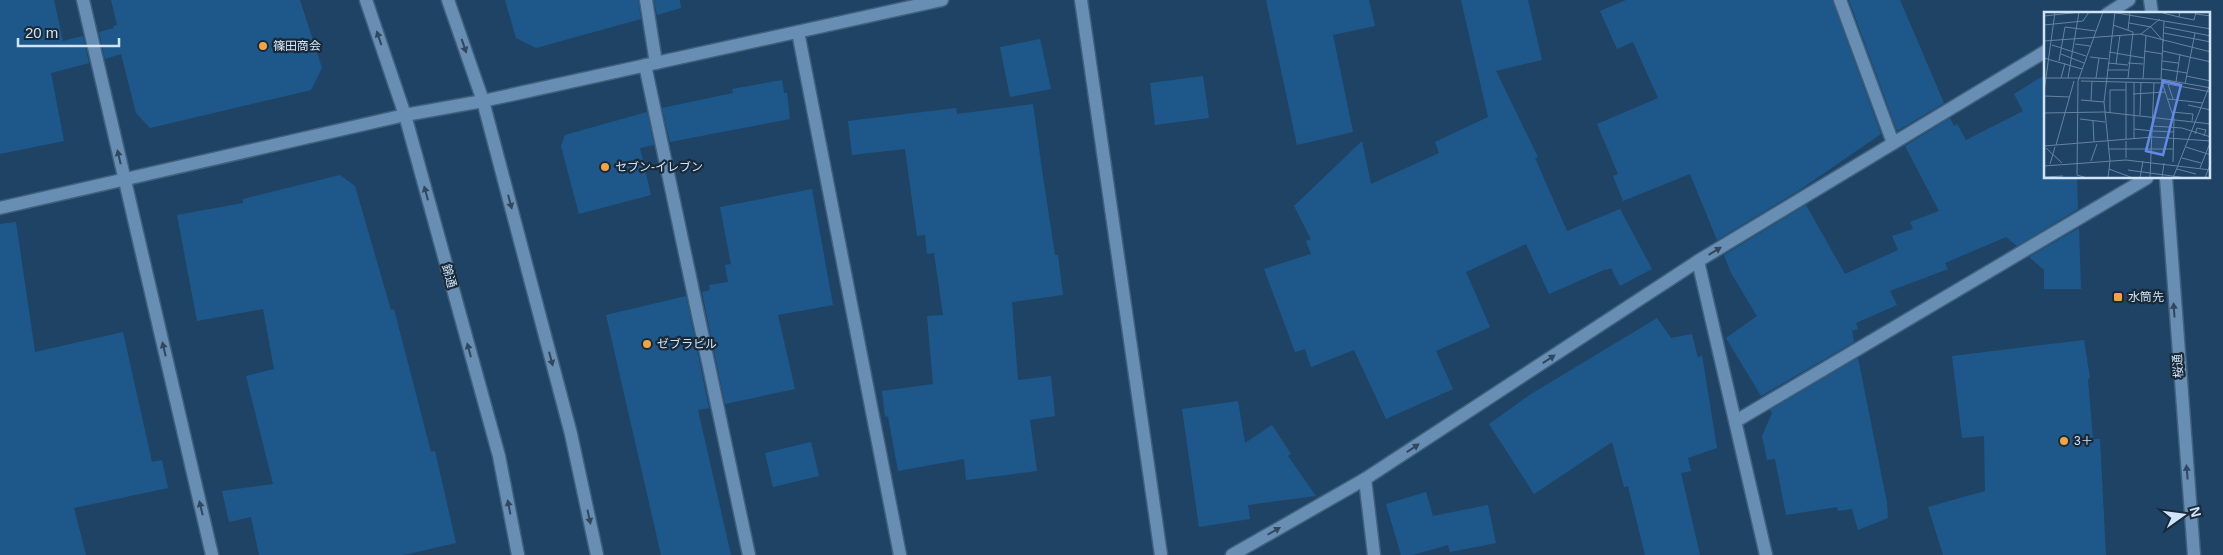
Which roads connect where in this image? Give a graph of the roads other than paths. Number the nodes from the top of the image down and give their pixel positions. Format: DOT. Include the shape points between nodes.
graph roads {
  1 [pos="83,0"];
  2 [pos="366,0"];
  3 [pos="448,0"];
  4 [pos="646,0"];
  5 [pos="942,0"];
  6 [pos="1081,0"];
  7 [pos="1840,0"];
  8 [pos="2129,0"];
  9 [pos="2110,12"];
  10 [pos="798,32"];
  11 [pos="2044,52"];
  12 [pos="650,64"];
  13 [pos="483,101"];
  14 [pos="405,116"];
  15 [pos="1893,143"];
  16 [pos="2145,179"];
  17 [pos="2166,179"];
  18 [pos="124,181"];
  19 [pos="0,208"];
  20 [pos="1698,261"];
  21 [pos="1736,421"];
  22 [pos="1365,479"];
  23 [pos="212,555"];
  24 [pos="518,555"];
  25 [pos="597,555"];
  26 [pos="749,555"];
  27 [pos="900,555"];
  28 [pos="1161,555"];
  29 [pos="1232,555"];
  30 [pos="1374,555"];
  31 [pos="1766,555"];
  32 [pos="2194,555"];
  18 -- 1 [label="street, one-way"];
  14 -- 2 [label="street, 錦通, one-way"];
  3 -- 13 [label="street, one-way"];
  4 -- 12 [label="street"];
  5 -- 10 [label="street"];
  6 -- 28 [label="street"];
  7 -- 15 [label="street"];
  8 -- 9 [label="street"];
  10 -- 12 [label="street"];
  10 -- 27 [label="street"];
  11 -- 15 [label="street"];
  12 -- 13 [label="street"];
  12 -- 26 [label="street"];
  13 -- 14 [label="street"];
  13 -- 25 [label="street, one-way" via="571,434"];
  14 -- 18 [label="street"];
  24 -- 14 [label="street, 錦通, one-way" via="499,456"];
  20 -- 15 [label="street, one-way"];
  16 -- 21 [label="street"];
  32 -- 17 [label="street, 桜通, one-way"];
  18 -- 19 [label="street"];
  23 -- 18 [label="street, one-way"];
  20 -- 21 [label="street"];
  22 -- 20 [label="street, one-way"];
  21 -- 31 [label="street"];
  29 -- 22 [label="street, one-way"];
  22 -- 30 [label="street"];
}
